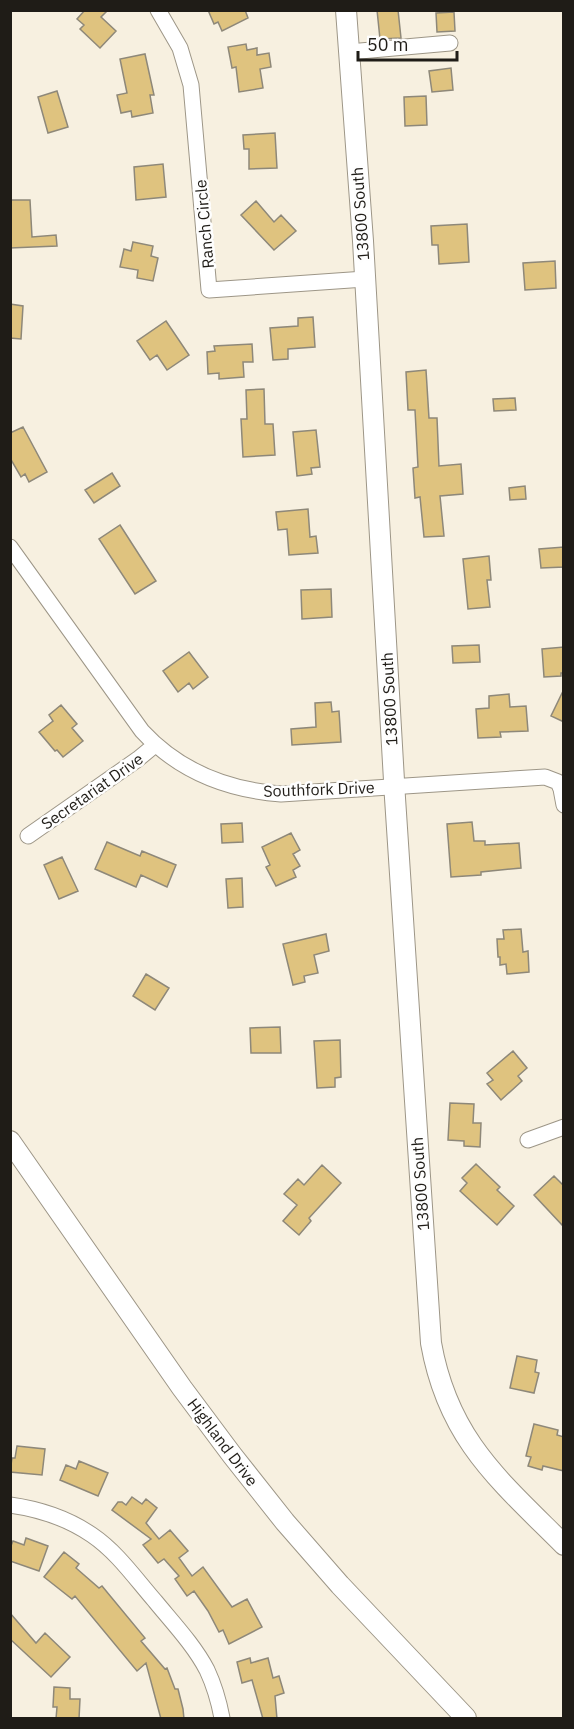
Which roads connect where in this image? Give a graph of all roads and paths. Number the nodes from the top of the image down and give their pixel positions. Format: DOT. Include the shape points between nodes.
graph roads {
  1 [pos="158,10"];
  2 [pos="346,10"];
  3 [pos="450,43"];
  4 [pos="349,52"];
  5 [pos="365,279"];
  6 [pos="10,547"];
  7 [pos="155,745"];
  8 [pos="394,787"];
  9 [pos="564,805"];
  10 [pos="28,836"];
  11 [pos="564,1127"];
  12 [pos="528,1140"];
  13 [pos="10,1141"];
  14 [pos="10,1505"];
  15 [pos="564,1545"];
  16 [pos="222,1719"];
  17 [pos="466,1719"];
  1 -- 5 [label="street, Ranch Circle" via="180,48 191,86 209,290"];
  2 -- 4 [label="main road, 13800 South"];
  3 -- 4 [label="street"];
  4 -- 5 [label="main road, 13800 South"];
  5 -- 8 [label="main road, 13800 South"];
  6 -- 7 [label="street, Southfork Drive" via="130,716"];
  7 -- 8 [label="street, Southfork Drive" via="201,775 248,790 298,793"];
  7 -- 10 [label="street, Secretariat Drive"];
  8 -- 9 [label="street, Southfork Drive" via="545,777 558,782"];
  8 -- 15 [label="main road, 13800 South" via="434,1358 441,1386 459,1426 484,1463"];
  11 -- 12 [label="street"];
  13 -- 17 [label="main road, Highland Drive" via="232,1455 340,1585"];
  14 -- 16 [label="street" via="74,1524 124,1564 198,1655 215,1690"];
}
